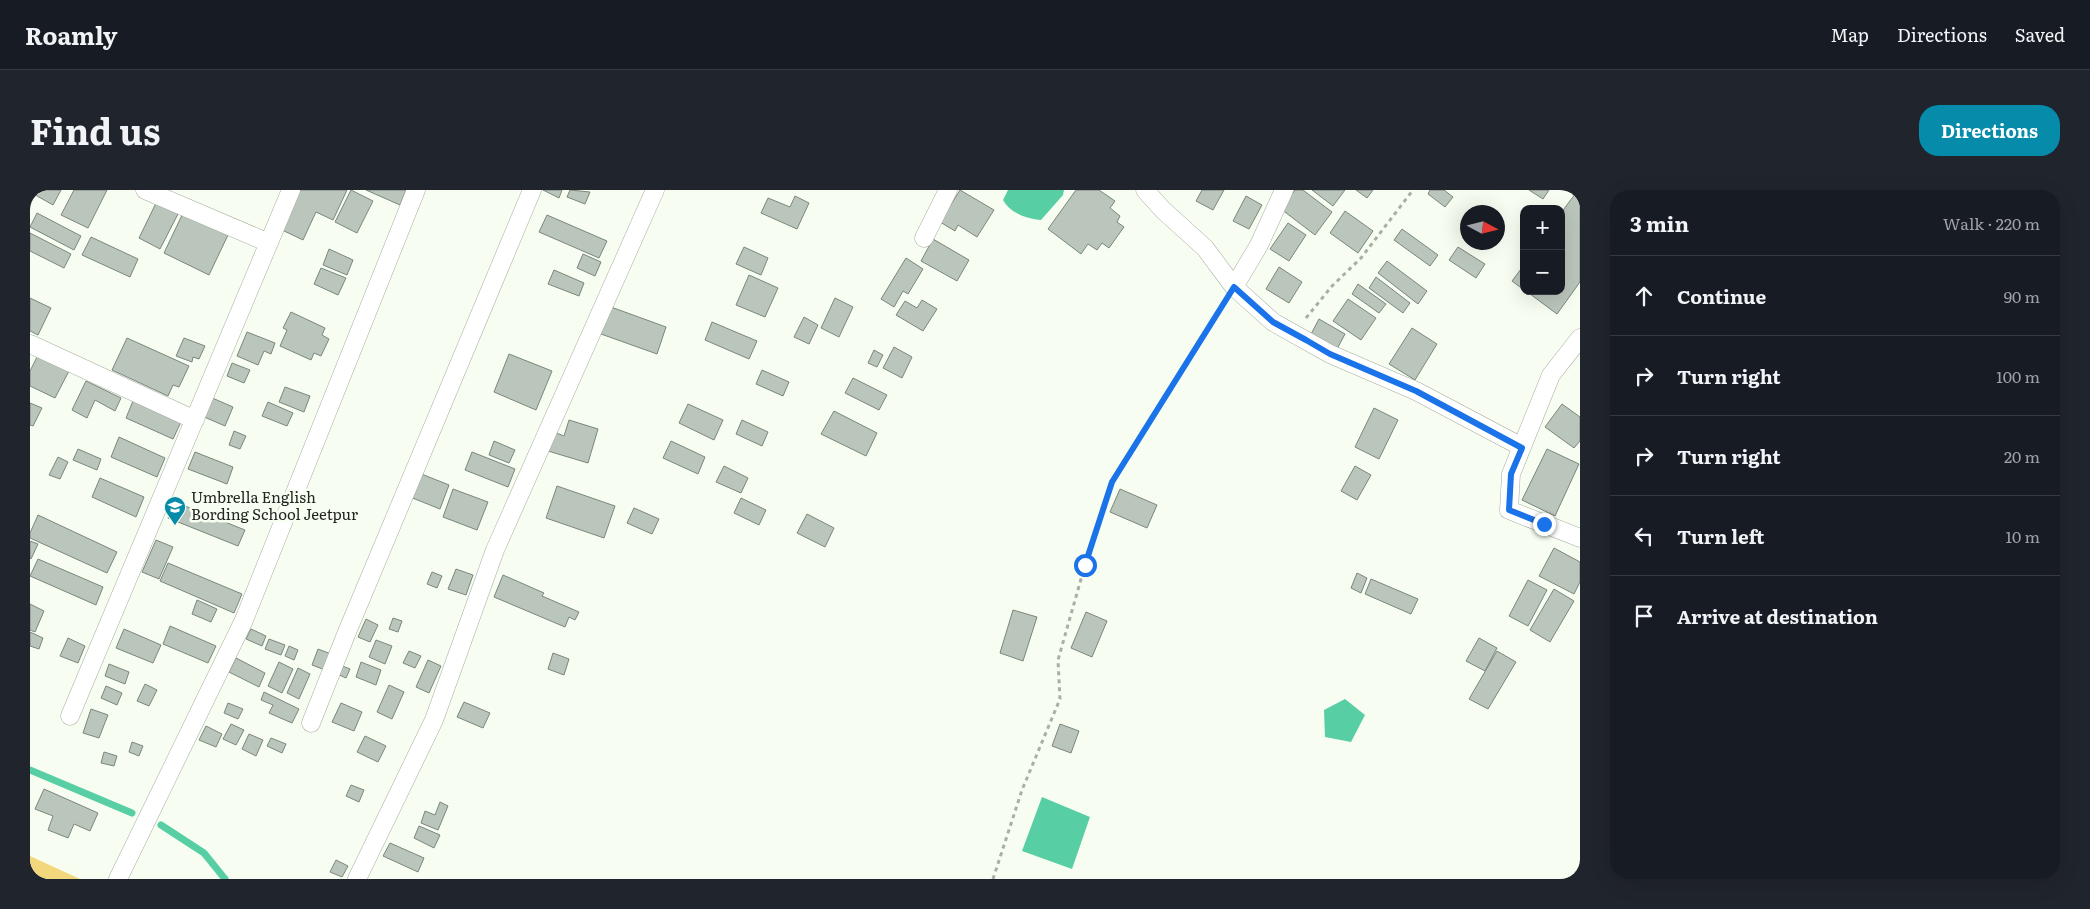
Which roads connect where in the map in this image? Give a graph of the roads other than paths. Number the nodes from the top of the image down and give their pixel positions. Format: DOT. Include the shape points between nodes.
graph roads {
  1 [pos="145,190"];
  2 [pos="291,190"];
  3 [pos="416,190"];
  4 [pos="532,190"];
  5 [pos="654,190"];
  6 [pos="948,190"];
  7 [pos="1146,190"];
  8 [pos="1284,190"];
  9 [pos="924,238"];
  10 [pos="269,243"];
  11 [pos="1234,287"];
  12 [pos="1580,338"];
  13 [pos="30,344"];
  14 [pos="195,420"];
  15 [pos="1522,448"];
  16 [pos="1580,538"];
  17 [pos="70,716"];
  18 [pos="311,723"];
  19 [pos="118,879"];
  20 [pos="357,879"];
  1 -- 10 [label="street"];
  2 -- 10 [label="street"];
  3 -- 19 [label="street" via="244,620"];
  4 -- 18 [label="street"];
  5 -- 20 [label="street" via="495,550 434,720"];
  6 -- 9 [label="street"];
  7 -- 11 [label="street" via="1205,248"];
  8 -- 11 [label="street" via="1259,245"];
  10 -- 14 [label="street"];
  11 -- 15 [label="street" via="1273,322 1294,334 1330,354 1416,391"];
  12 -- 15 [label="street" via="1551,375"];
  13 -- 14 [label="street"];
  14 -- 17 [label="street"];
  15 -- 16 [label="street" via="1511,474 1509,510"];
}
